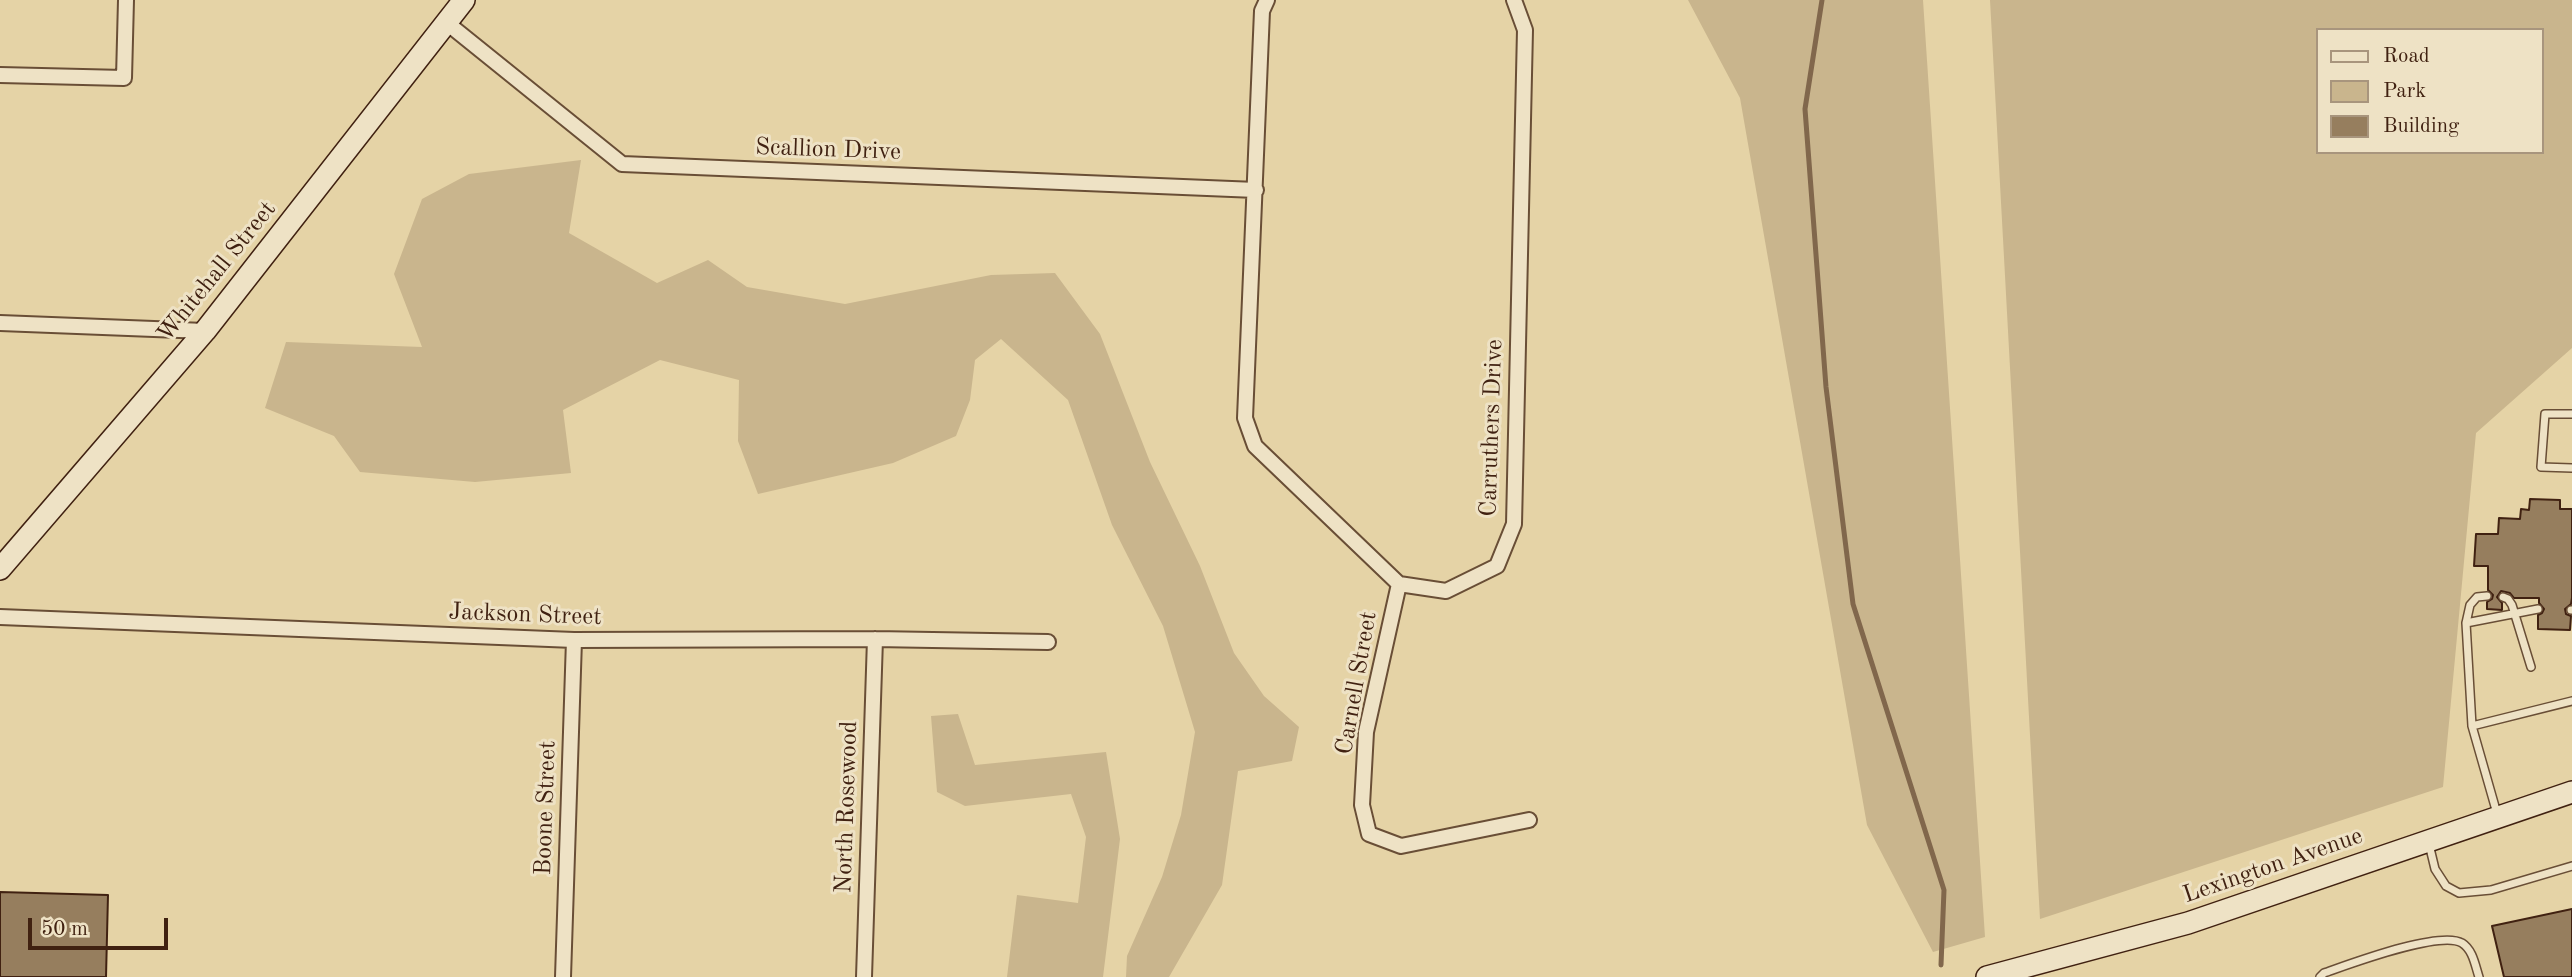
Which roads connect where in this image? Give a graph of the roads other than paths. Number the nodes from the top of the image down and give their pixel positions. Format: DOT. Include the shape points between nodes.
graph roads {
  1 [pos="126,0"];
  2 [pos="464,0"];
  3 [pos="1267,0"];
  4 [pos="1514,0"];
  5 [pos="447,23"];
  6 [pos="0,75"];
  7 [pos="1256,190"];
  8 [pos="0,323"];
  9 [pos="205,331"];
  10 [pos="2572,414"];
  11 [pos="2572,468"];
  12 [pos="0,569"];
  13 [pos="1399,584"];
  14 [pos="2487,596"];
  15 [pos="2502,597"];
  16 [pos="2538,609"];
  17 [pos="2515,613"];
  18 [pos="0,617"];
  19 [pos="2466,623"];
  20 [pos="875,639"];
  21 [pos="575,640"];
  22 [pos="1048,642"];
  23 [pos="2531,667"];
  24 [pos="2572,701"];
  25 [pos="2472,726"];
  26 [pos="2572,792"];
  27 [pos="2498,817"];
  28 [pos="1529,820"];
  29 [pos="2428,841"];
  30 [pos="2572,866"];
  31 [pos="563,977"];
  32 [pos="864,977"];
  33 [pos="1987,977"];
  34 [pos="2320,977"];
  35 [pos="2479,977"];
  1 -- 6 [label="street" via="124,78"];
  2 -- 5 [label="street, Whitehall Street"];
  3 -- 7 [label="street" via="1262,11"];
  4 -- 13 [label="street, Carruthers Drive" via="1525,30 1514,524 1497,566 1446,592"];
  5 -- 7 [label="street, Scallion Drive" via="622,164"];
  5 -- 9 [label="street, Whitehall Street"];
  7 -- 13 [label="street" via="1245,418 1255,446"];
  8 -- 9 [label="street"];
  9 -- 12 [label="street, Whitehall Street"];
  10 -- 11 [label="lane" via="2545,414 2541,467"];
  13 -- 28 [label="street, Carnell Street" via="1366,732 1362,806 1369,834 1401,846"];
  14 -- 19 [label="lane" via="2477,597 2470,605"];
  15 -- 17 [label="lane"];
  16 -- 17 [label="lane"];
  17 -- 19 [label="lane"];
  17 -- 23 [label="lane"];
  18 -- 21 [label="street, Jackson Street"];
  19 -- 25 [label="lane"];
  20 -- 21 [label="street, Jackson Street"];
  20 -- 22 [label="street, Jackson Street"];
  20 -- 32 [label="street, North Rosewood"];
  21 -- 31 [label="street, Boone Street"];
  24 -- 25 [label="lane"];
  25 -- 27 [label="lane"];
  26 -- 27 [label="street, Lexington Avenue"];
  27 -- 29 [label="street, Lexington Avenue"];
  29 -- 30 [label="lane" via="2435,869 2446,887 2459,893 2491,890"];
  29 -- 33 [label="street, Lexington Avenue" via="2188,923"];
  34 -- 35 [label="lane" via="2446,939 2471,951"];
}
